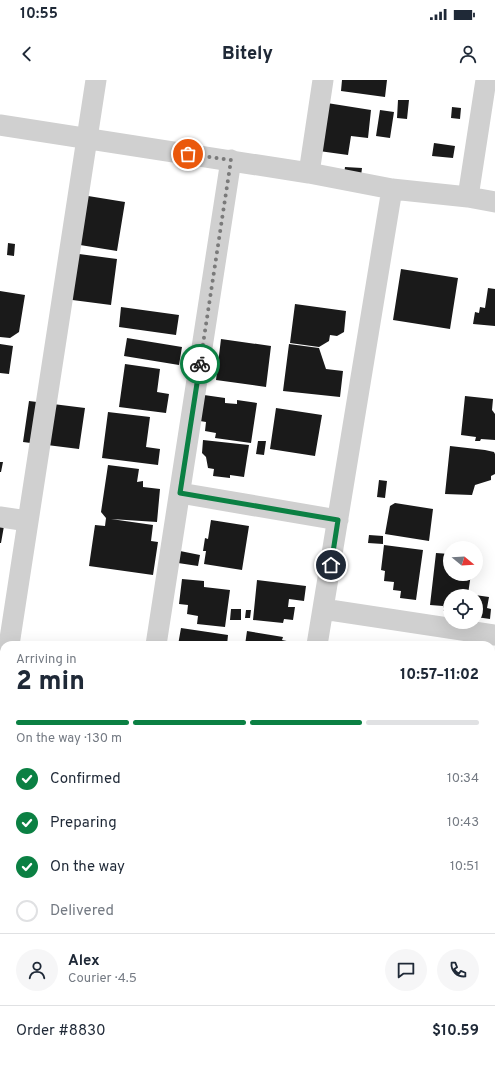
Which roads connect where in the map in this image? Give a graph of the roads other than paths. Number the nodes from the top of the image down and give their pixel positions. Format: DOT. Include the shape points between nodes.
graph roads {
  1 [pos="96,80"];
  2 [pos="323,80"];
  3 [pos="486,80"];
  4 [pos="0,125"];
  5 [pos="87,138"];
  6 [pos="231,160"];
  7 [pos="309,173"];
  8 [pos="392,189"];
  9 [pos="468,197"];
  10 [pos="495,202"];
  11 [pos="180,493"];
  12 [pos="0,517"];
  13 [pos="338,520"];
  14 [pos="28,521"];
  15 [pos="323,609"];
  16 [pos="495,635"];
  17 [pos="10,641"];
  18 [pos="157,641"];
  19 [pos="319,641"];
  1 -- 5 [label="street"];
  2 -- 7 [label="street"];
  3 -- 9 [label="street"];
  4 -- 5 [label="street"];
  5 -- 6 [label="street"];
  5 -- 14 [label="street"];
  6 -- 7 [label="street"];
  6 -- 11 [label="street"];
  7 -- 8 [label="street"];
  8 -- 9 [label="street"];
  8 -- 13 [label="street"];
  9 -- 10 [label="street"];
  11 -- 13 [label="street"];
  11 -- 18 [label="street"];
  12 -- 14 [label="street"];
  13 -- 15 [label="street"];
  14 -- 17 [label="street"];
  15 -- 16 [label="street"];
  15 -- 19 [label="street"];
}
